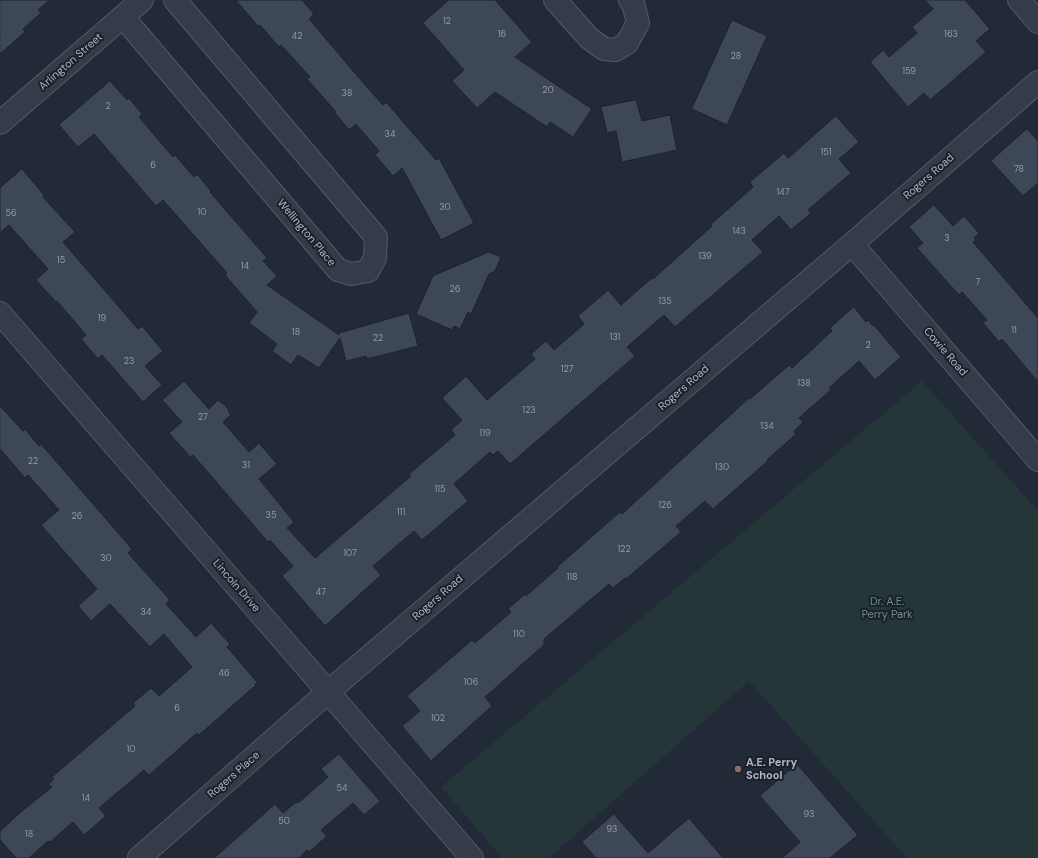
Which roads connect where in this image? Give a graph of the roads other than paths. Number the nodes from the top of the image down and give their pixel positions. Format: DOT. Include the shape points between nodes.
graph roads {
  1 [pos="142,0"];
  2 [pos="175,0"];
  3 [pos="555,0"];
  4 [pos="630,0"];
  5 [pos="1019,0"];
  6 [pos="123,17"];
  7 [pos="1038,22"];
  8 [pos="1038,82"];
  9 [pos="0,123"];
  10 [pos="852,244"];
  11 [pos="0,313"];
  12 [pos="1038,460"];
  13 [pos="328,692"];
  14 [pos="139,858"];
  15 [pos="472,858"];
  1 -- 6 [label="street, Arlington Street"];
  2 -- 6 [label="street, Wellington Place" via="376,237 375,258 368,271 351,274 338,270"];
  3 -- 4 [label="street" via="589,38 604,49 616,50 627,43 638,23"];
  5 -- 7 [label="street"];
  6 -- 9 [label="street, Arlington Street"];
  8 -- 10 [label="street, Rogers Road"];
  10 -- 12 [label="street, Cowie Road"];
  10 -- 13 [label="street, Rogers Road"];
  11 -- 13 [label="street, Lincoln Drive"];
  13 -- 14 [label="street, Rogers Place"];
  13 -- 15 [label="street, Lincoln Drive"];
}
